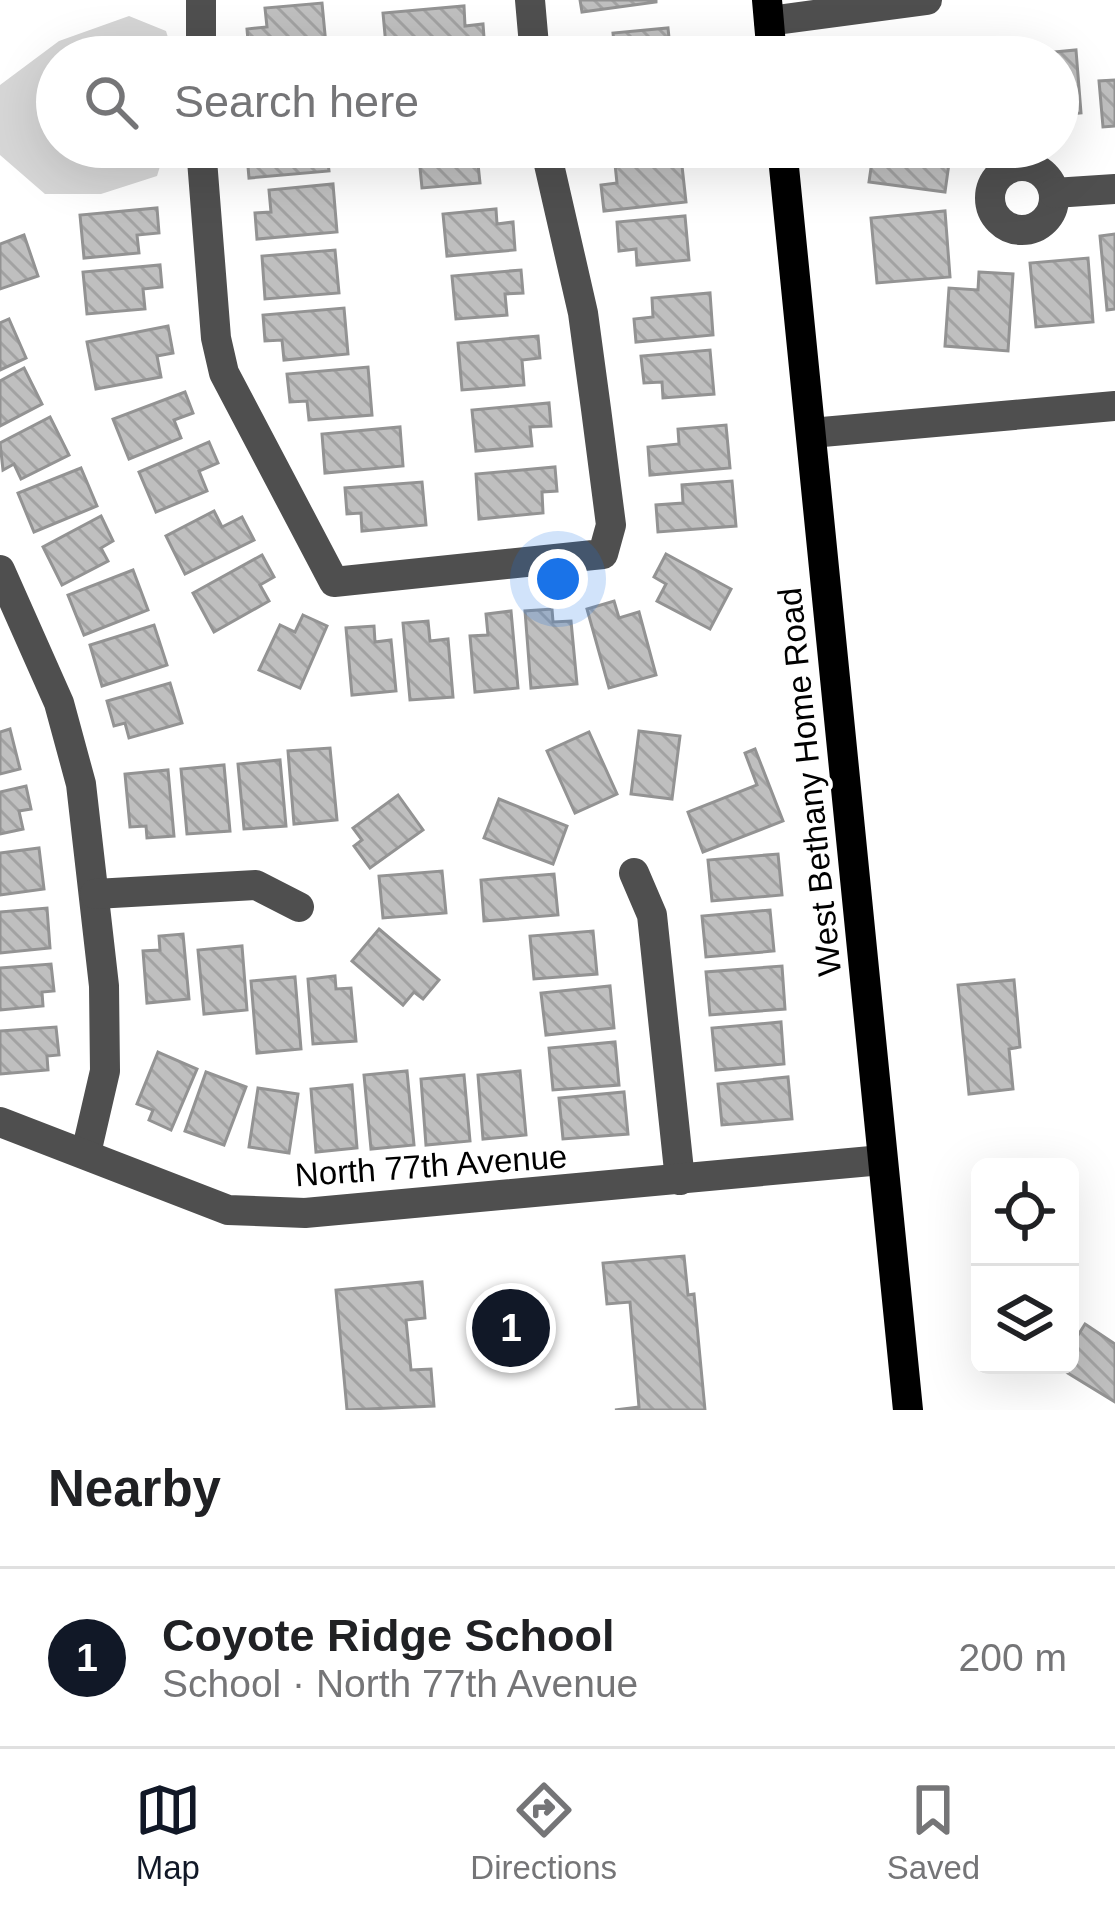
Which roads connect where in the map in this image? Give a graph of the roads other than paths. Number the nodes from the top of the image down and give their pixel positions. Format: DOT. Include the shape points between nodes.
graph roads {
  1 [pos="201,0"];
  2 [pos="530,0"];
  3 [pos="927,0"];
  4 [pos="858,6"];
  5 [pos="768,11"];
  6 [pos="201,36"];
  7 [pos="533,36"];
  8 [pos="203,168"];
  9 [pos="550,168"];
  10 [pos="784,168"];
  11 [pos="1115,189"];
  12 [pos="1054,194"];
  13 [pos="1115,406"];
  14 [pos="811,433"];
  15 [pos="0,570"];
  16 [pos="634,873"];
  17 [pos="95,895"];
  18 [pos="299,908"];
  19 [pos="0,1122"];
  20 [pos="86,1153"];
  21 [pos="882,1160"];
  22 [pos="680,1180"];
  23 [pos="908,1410"];
  1 -- 6 [label="street"];
  2 -- 7 [label="street"];
  3 -- 4 [label="street"];
  4 -- 5 [label="street"];
  8 -- 9 [label="street" via="224,373 334,582 603,554 611,525 586,332"];
  10 -- 14 [label="main road, West Bethany Home Road"];
  11 -- 12 [label="street"];
  13 -- 14 [label="street"];
  14 -- 21 [label="main road, West Bethany Home Road"];
  15 -- 17 [label="street" via="58,703 82,784"];
  16 -- 22 [label="street" via="652,915"];
  17 -- 18 [label="street" via="256,885"];
  17 -- 20 [label="street" via="105,1071"];
  19 -- 20 [label="street, North 77th Avenue"];
  20 -- 22 [label="street, North 77th Avenue" via="228,1210 304,1214"];
  21 -- 22 [label="street, North 77th Avenue"];
  21 -- 23 [label="main road, West Bethany Home Road"];
}
